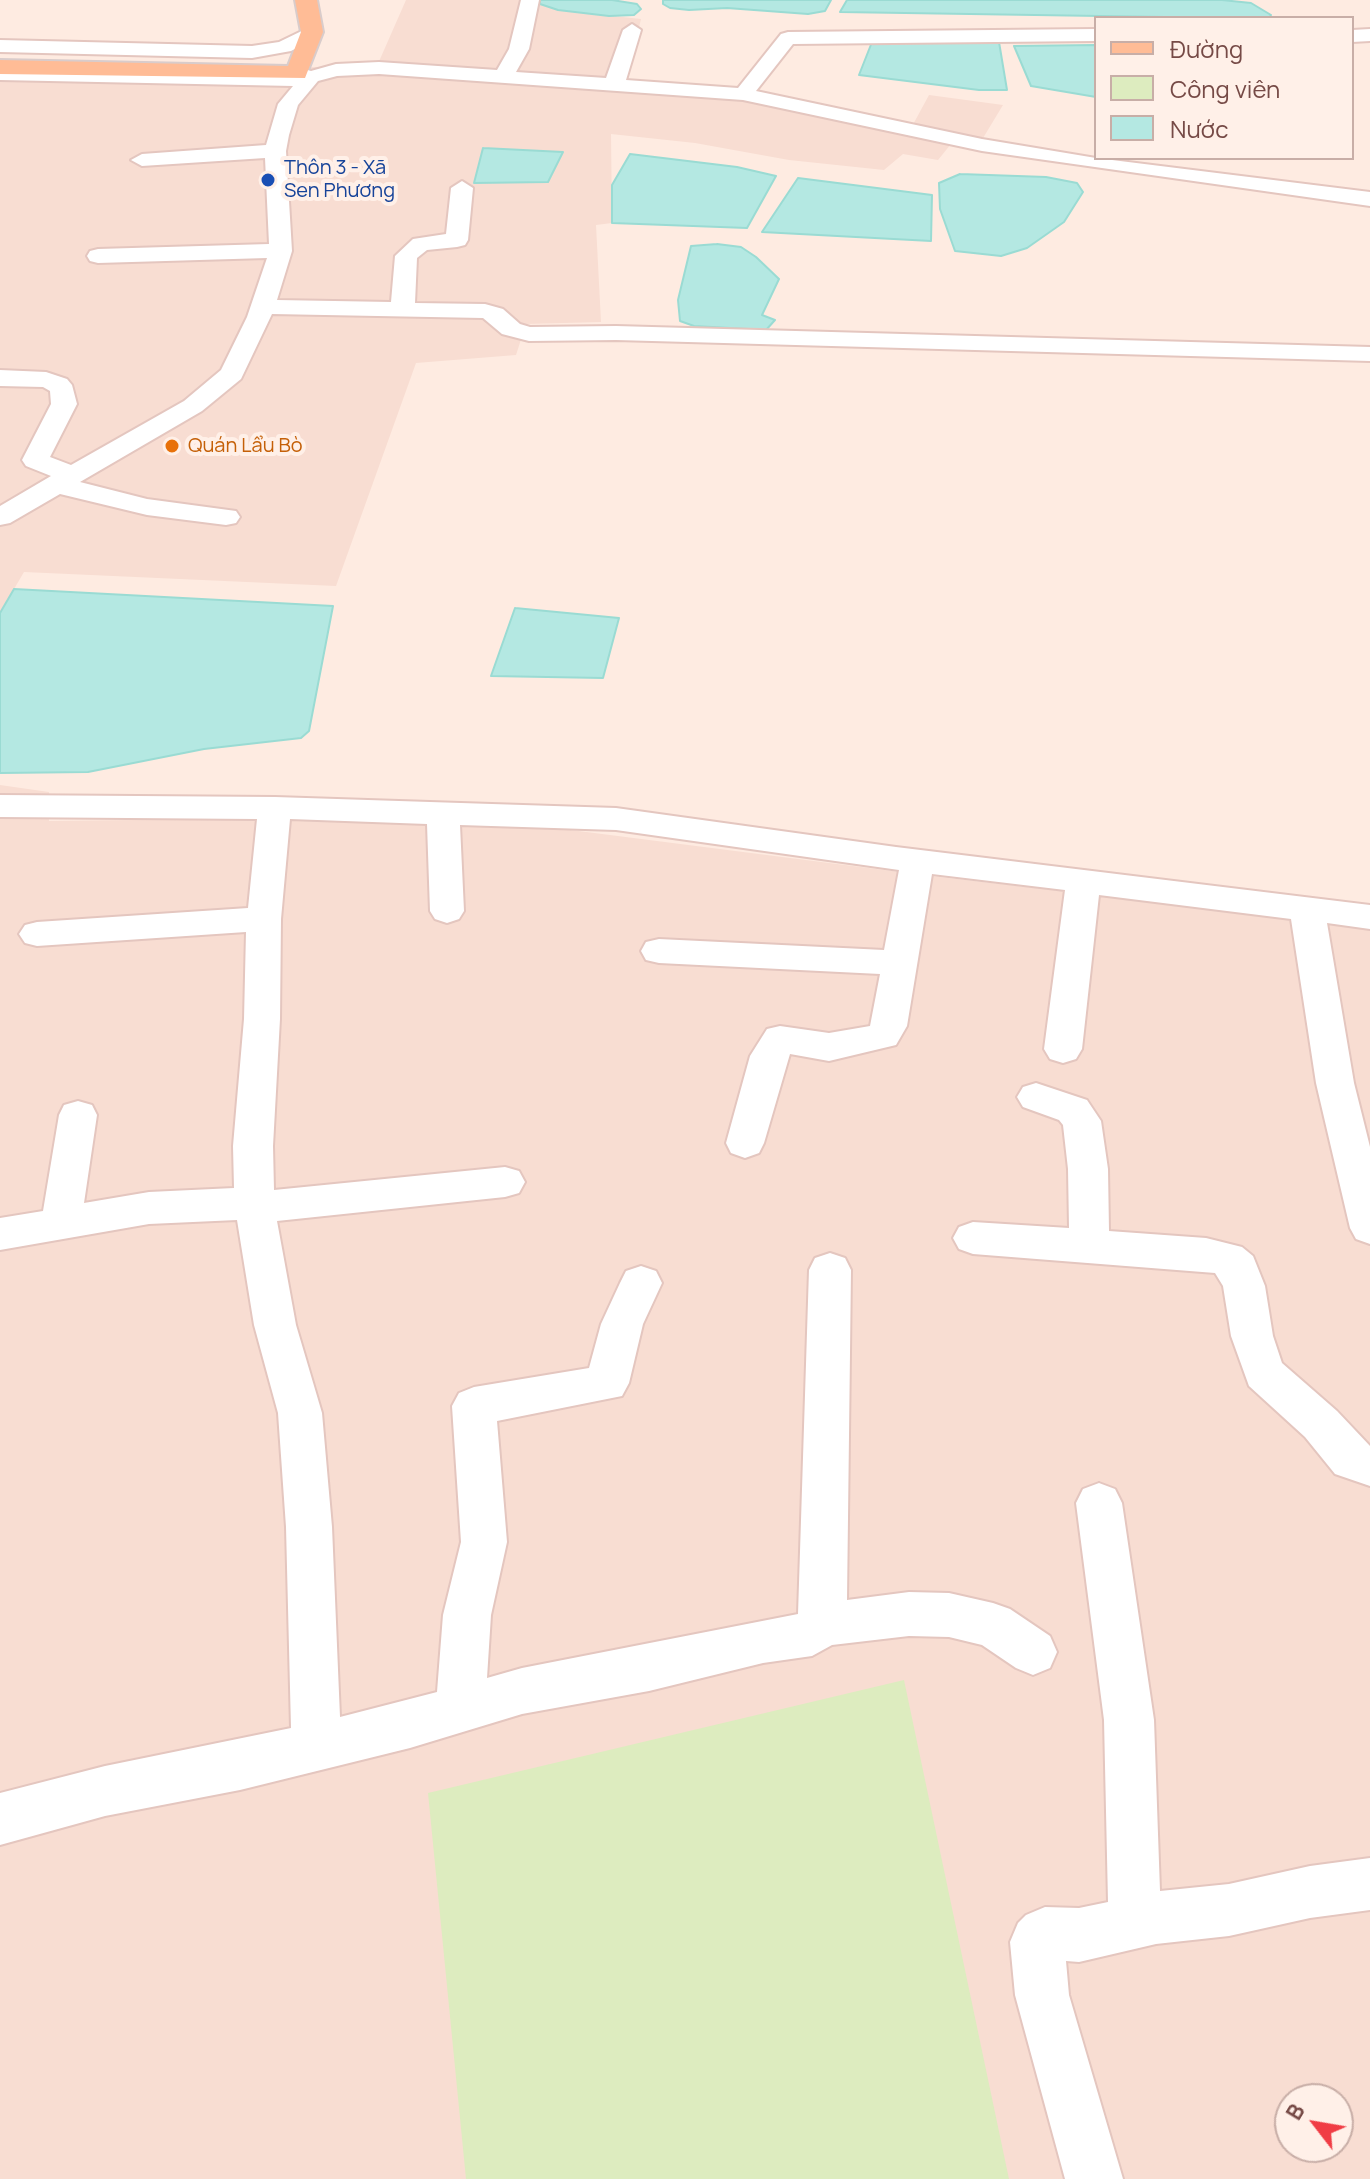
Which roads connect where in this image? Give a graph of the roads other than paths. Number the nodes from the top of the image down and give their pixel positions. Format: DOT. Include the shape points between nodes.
graph roads {
  1 [pos="306,0"];
  2 [pos="530,0"];
  3 [pos="632,30"];
  4 [pos="312,32"];
  5 [pos="1094,35"];
  6 [pos="0,46"];
  7 [pos="0,58"];
  8 [pos="0,67"];
  9 [pos="304,73"];
  10 [pos="0,74"];
  11 [pos="503,77"];
  12 [pos="614,85"];
  13 [pos="743,94"];
  14 [pos="275,151"];
  15 [pos="142,160"];
  16 [pos="462,188"];
  17 [pos="1370,199"];
  18 [pos="281,251"];
  19 [pos="98,256"];
  20 [pos="263,307"];
  21 [pos="403,309"];
  22 [pos="1370,354"];
  23 [pos="0,378"];
  24 [pos="64,480"];
  25 [pos="5,511"];
  26 [pos="226,517"];
  27 [pos="0,806"];
  28 [pos="275,808"];
  29 [pos="443,813"];
  30 [pos="917,861"];
  31 [pos="1083,882"];
  32 [pos="1307,909"];
  33 [pos="447,911"];
  34 [pos="1370,917"];
  35 [pos="264,919"];
  36 [pos="37,934"];
  37 [pos="659,951"];
  38 [pos="900,963"];
  39 [pos="1063,1049"];
  40 [pos="1352,1085"];
  41 [pos="1036,1097"];
  42 [pos="78,1115"];
  43 [pos="745,1143"];
  44 [pos="505,1182"];
  45 [pos="255,1206"];
  46 [pos="61,1223"];
  47 [pos="1370,1228"];
  48 [pos="0,1234"];
  49 [pos="973,1238"];
  50 [pos="1089,1247"];
  51 [pos="830,1270"];
  52 [pos="641,1283"];
  53 [pos="1370,1466"];
  54 [pos="1099,1503"];
  55 [pos="820,1624"];
  56 [pos="1033,1652"];
  57 [pos="460,1710"];
  58 [pos="316,1747"];
  59 [pos="0,1819"];
  60 [pos="1370,1884"];
  61 [pos="1135,1923"];
  62 [pos="1094,2179"];
  1 -- 4 [label="main road"];
  2 -- 11 [label="street" via="519,49"];
  3 -- 12 [label="street"];
  4 -- 6 [label="street" via="284,47 252,52"];
  4 -- 9 [label="main road"];
  5 -- 13 [label="street" via="788,38"];
  7 -- 9 [label="main road"];
  8 -- 9 [label="main road"];
  9 -- 10 [label="street"];
  9 -- 11 [label="street" via="379,68"];
  9 -- 14 [label="street" via="288,104"];
  11 -- 12 [label="street"];
  12 -- 13 [label="street"];
  13 -- 17 [label="street" via="982,145"];
  14 -- 15 [label="street"];
  14 -- 18 [label="street"];
  16 -- 21 [label="street" via="457,240 421,244 406,256"];
  18 -- 19 [label="street"];
  18 -- 20 [label="street"];
  20 -- 21 [label="street"];
  20 -- 24 [label="street" via="232,374 193,406"];
  21 -- 22 [label="street" via="492,312 511,329 529,334"];
  23 -- 24 [label="street" via="58,384 63,390 64,404 35,460"];
  24 -- 25 [label="street"];
  24 -- 26 [label="street" via="147,507"];
  27 -- 28 [label="street"];
  28 -- 29 [label="street"];
  28 -- 35 [label="street"];
  29 -- 30 [label="street" via="616,819"];
  29 -- 33 [label="street"];
  30 -- 31 [label="street"];
  30 -- 38 [label="street"];
  31 -- 32 [label="street"];
  31 -- 39 [label="street"];
  32 -- 34 [label="street"];
  32 -- 40 [label="street"];
  35 -- 36 [label="street"];
  35 -- 45 [label="street"];
  37 -- 38 [label="street"];
  38 -- 43 [label="street" via="883,1036 829,1047 787,1038 774,1044"];
  40 -- 47 [label="street"];
  41 -- 50 [label="street" via="1073,1110 1082,1121"];
  42 -- 46 [label="street"];
  44 -- 45 [label="street"];
  45 -- 46 [label="street" via="149,1208"];
  45 -- 58 [label="street" via="275,1325 300,1413"];
  46 -- 48 [label="street"];
  49 -- 50 [label="street"];
  50 -- 53 [label="street" via="1227,1259 1238,1268 1244,1286 1264,1373 1321,1424 1351,1460"];
  51 -- 55 [label="street"];
  52 -- 57 [label="street" via="622,1324 607,1383 474,1406 484,1542 467,1615"];
  54 -- 61 [label="street" via="1129,1720"];
  55 -- 56 [label="street" via="949,1615 993,1625"];
  55 -- 57 [label="street" via="812,1634 522,1691"];
  57 -- 58 [label="street"];
  58 -- 59 [label="street"];
  60 -- 61 [label="street"];
  61 -- 62 [label="street" via="1079,1935 1045,1934 1037,1942 1042,1995"];
}
